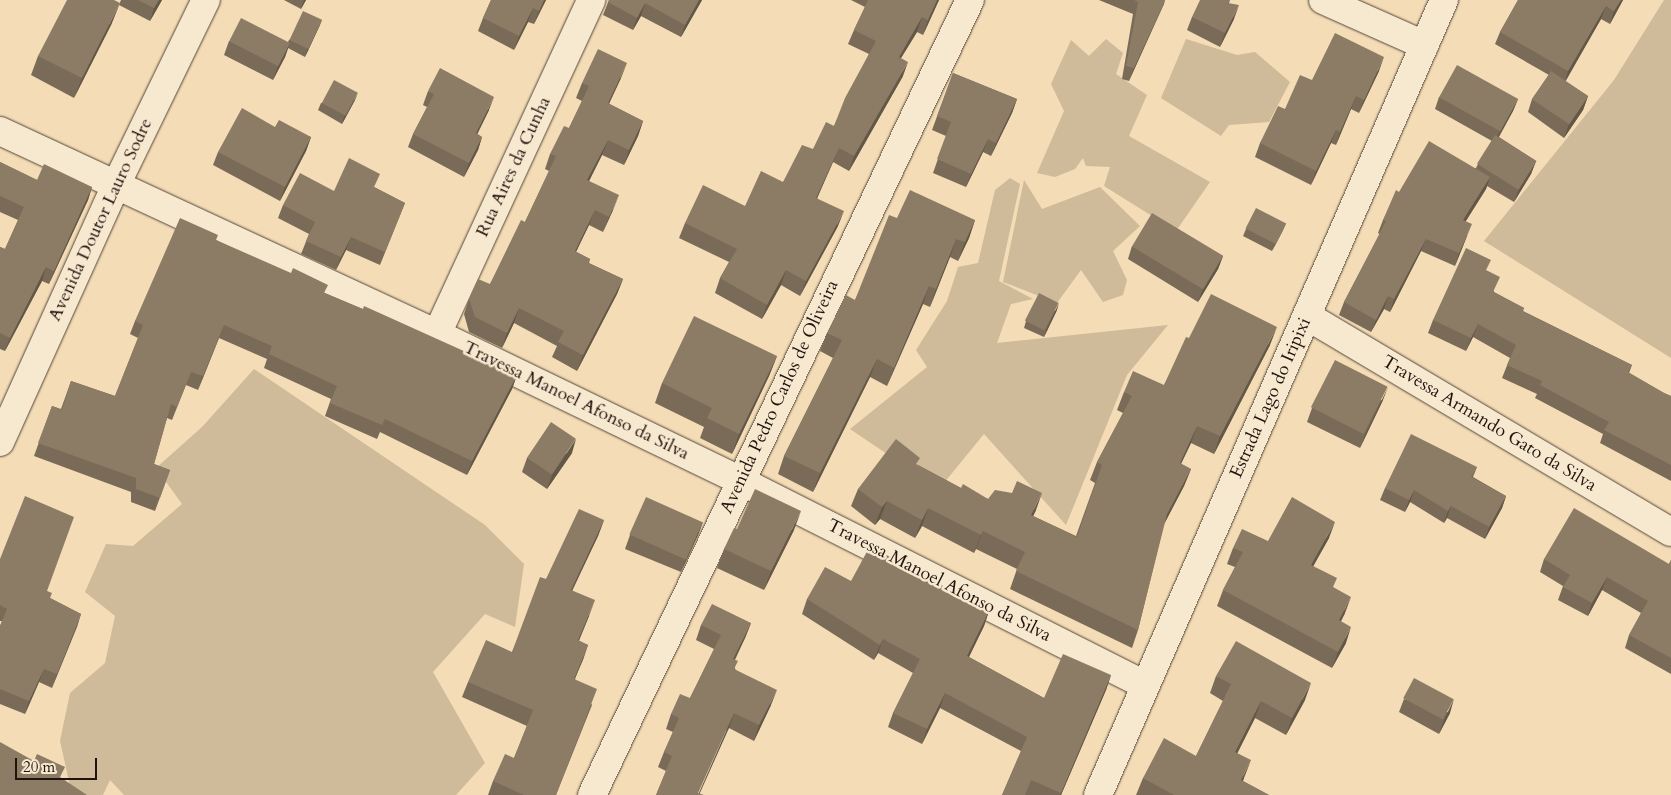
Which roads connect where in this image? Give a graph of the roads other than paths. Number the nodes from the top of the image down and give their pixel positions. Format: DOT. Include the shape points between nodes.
graph roads {
  1 [pos="206,0"];
  2 [pos="591,0"];
  3 [pos="970,0"];
  4 [pos="1323,0"];
  5 [pos="1444,0"];
  6 [pos="1424,46"];
  7 [pos="0,131"];
  8 [pos="115,187"];
  9 [pos="1307,316"];
  10 [pos="437,334"];
  11 [pos="0,442"];
  12 [pos="741,481"];
  13 [pos="1671,532"];
  14 [pos="1145,685"];
  15 [pos="592,795"];
  16 [pos="1098,795"];
  1 -- 8 [label="street, Avenida Doutor Lauro Sodre"];
  2 -- 10 [label="street, Rua Aires da Cunha"];
  3 -- 12 [label="street, Avenida Pedro Carlos de Oliveira"];
  4 -- 6 [label="street"];
  5 -- 6 [label="street, Estrada Lago do Iripixi"];
  6 -- 9 [label="street, Estrada Lago do Iripixi"];
  7 -- 8 [label="street, Travessa Manoel Afonso da Silva"];
  8 -- 10 [label="street, Travessa Manoel Afonso da Silva"];
  8 -- 11 [label="street, Avenida Doutor Lauro Sodre"];
  9 -- 13 [label="street, Travessa Armando Gato da Silva"];
  9 -- 14 [label="street, Estrada Lago do Iripixi"];
  10 -- 12 [label="street, Travessa Manoel Afonso da Silva"];
  12 -- 14 [label="street, Travessa Manoel Afonso da Silva"];
  12 -- 15 [label="street, Avenida Pedro Carlos de Oliveira"];
  14 -- 16 [label="street, Estrada Lago do Iripixi"];
}
